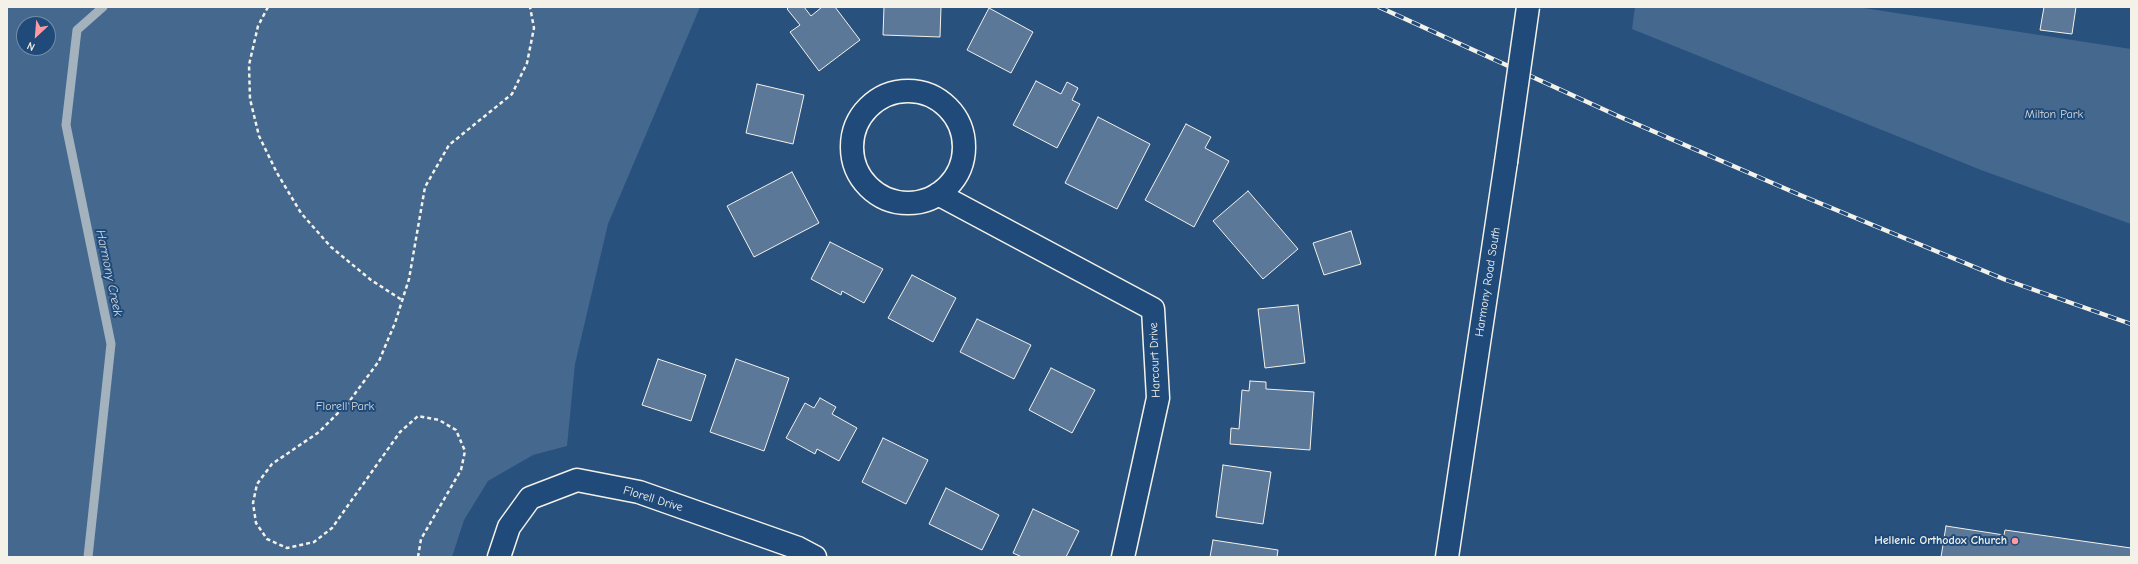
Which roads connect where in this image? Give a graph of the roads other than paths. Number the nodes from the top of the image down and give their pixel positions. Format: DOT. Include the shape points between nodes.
graph roads {
  1 [pos="1528,7"];
  2 [pos="938,194"];
  3 [pos="499,557"];
  4 [pos="815,557"];
  5 [pos="1123,557"];
  6 [pos="1447,557"];
  1 -- 6 [label="street, Harmony Road South, bridge"];
  2 -- 2 [label="street" via="957,173 962,160 961,131 956,119 942,103 923,93 894,92 881,97 861,115 855,128 852,155 856,168 873,190 898,202 925,200"];
  2 -- 5 [label="street, Harcourt Drive" via="1154,309 1158,398"];
  3 -- 4 [label="street, Florell Drive" via="509,527 530,498 577,480 639,492 798,548"];
}
